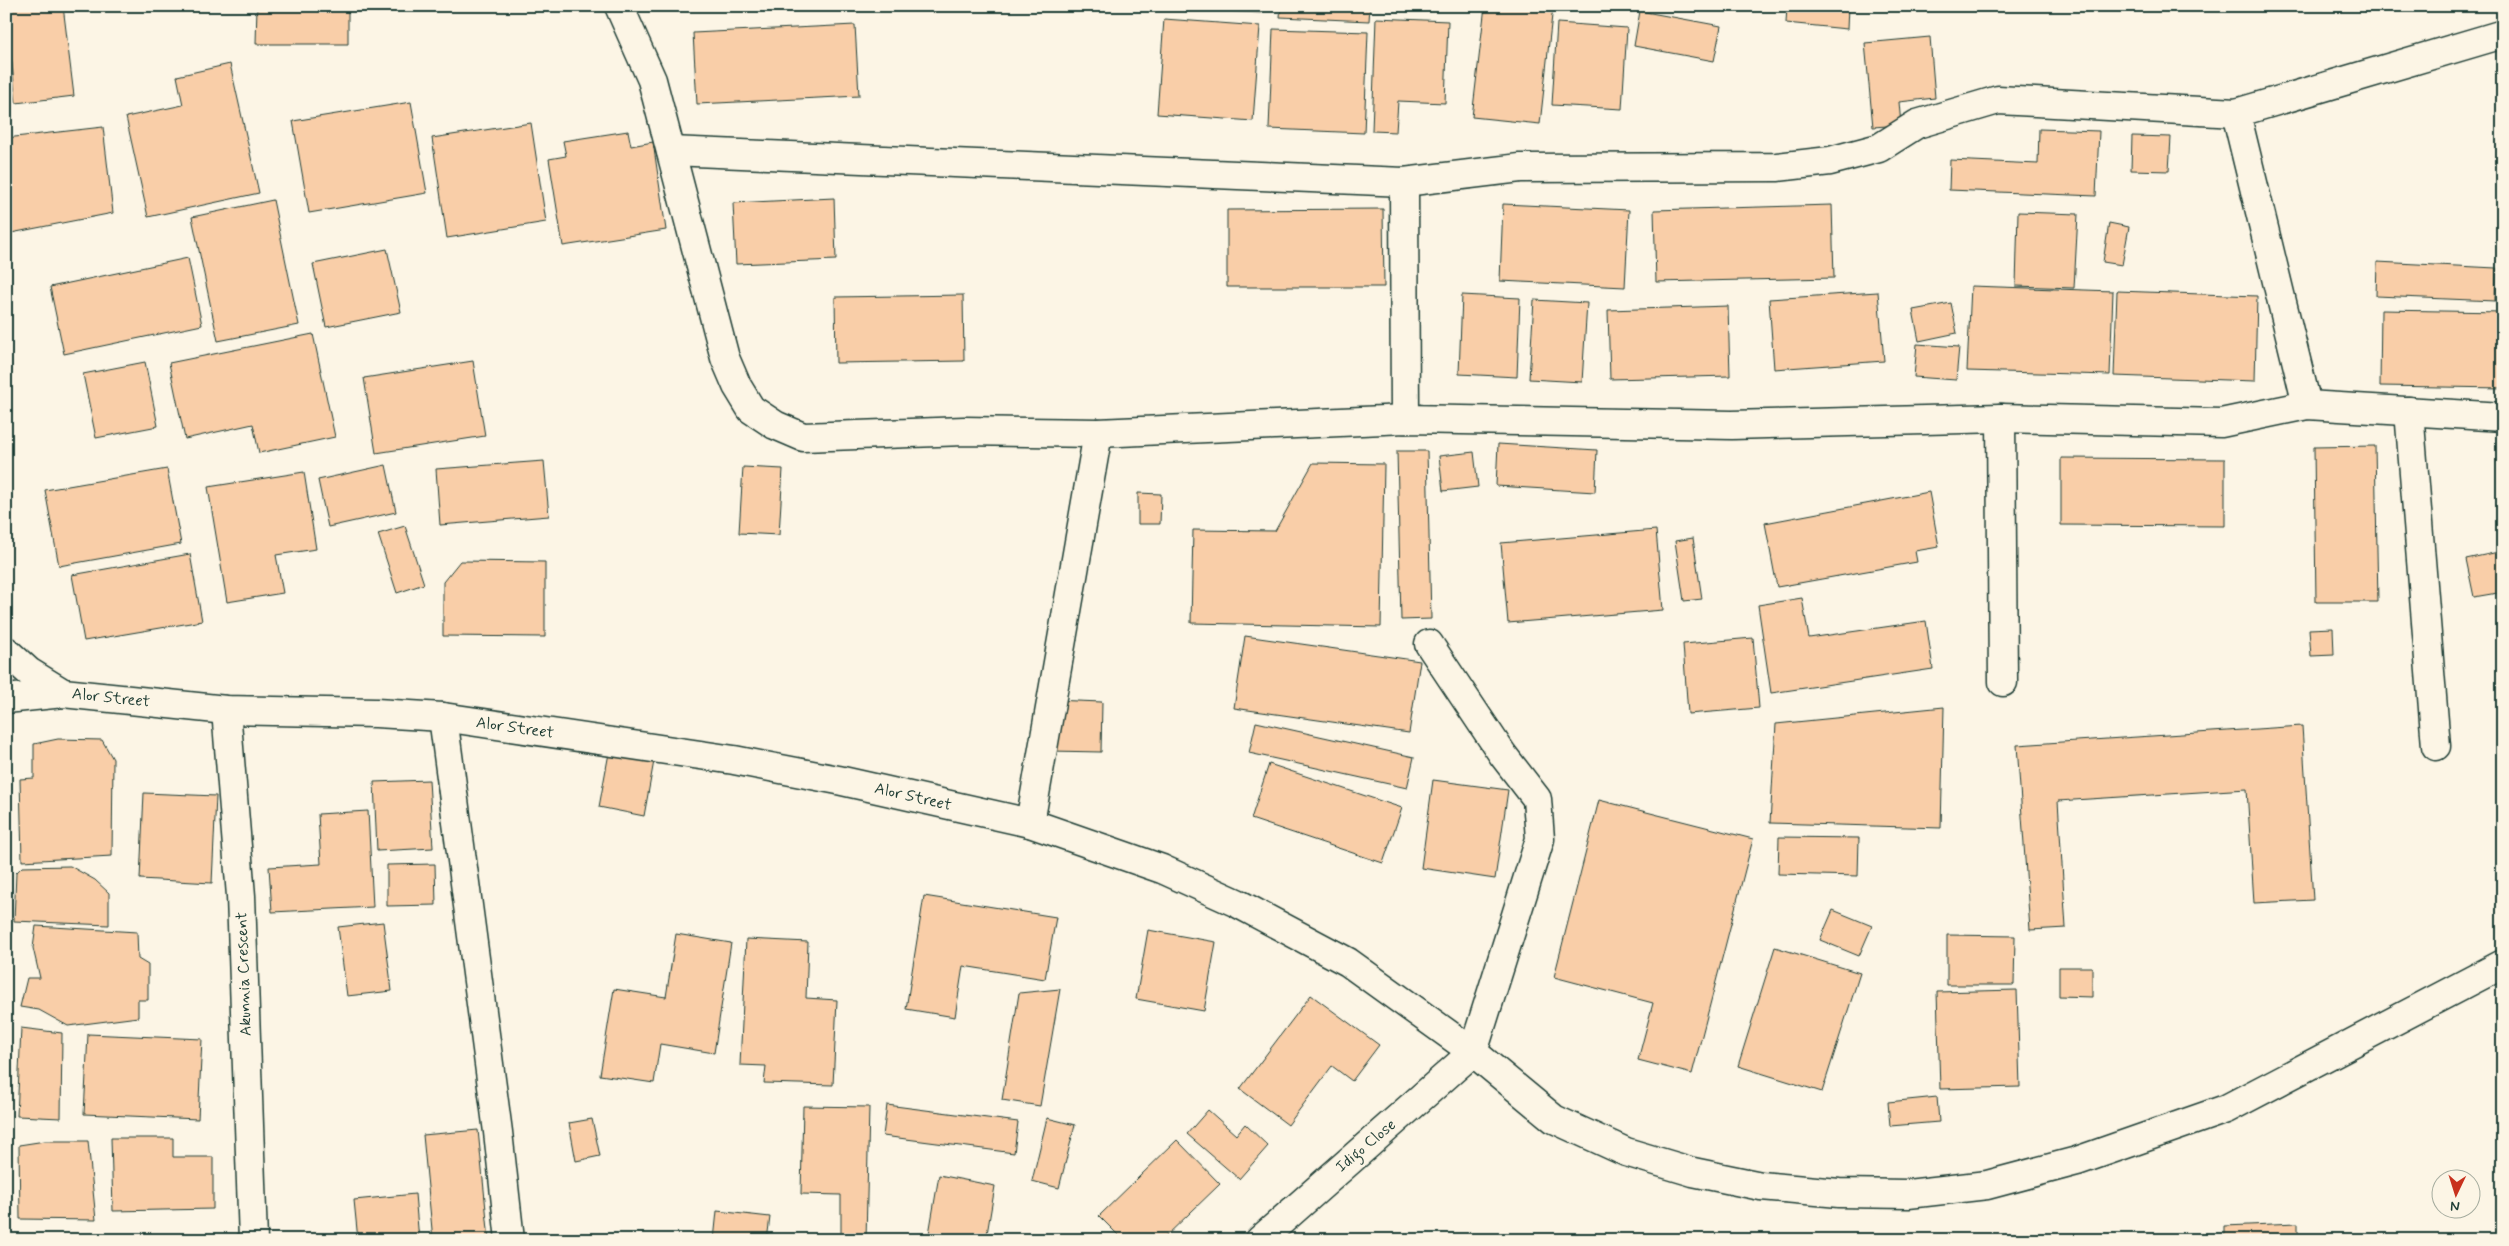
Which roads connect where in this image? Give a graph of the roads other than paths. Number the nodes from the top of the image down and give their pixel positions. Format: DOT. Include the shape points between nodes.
graph roads {
  1 [pos="619,6"];
  2 [pos="2503,34"];
  3 [pos="2236,113"];
  4 [pos="671,151"];
  5 [pos="1404,182"];
  6 [pos="2307,404"];
  7 [pos="2409,411"];
  8 [pos="2503,417"];
  9 [pos="2001,418"];
  10 [pos="1405,420"];
  11 [pos="1098,433"];
  12 [pos="1429,644"];
  13 [pos="6,651"];
  14 [pos="2002,682"];
  15 [pos="63,693"];
  16 [pos="6,699"];
  17 [pos="226,710"];
  18 [pos="442,717"];
  19 [pos="2436,746"];
  20 [pos="1030,823"];
  21 [pos="2503,964"];
  22 [pos="1473,1052"];
  23 [pos="253,1240"];
  24 [pos="510,1240"];
  25 [pos="1260,1240"];
  1 -- 4 [label="street" via="652,80"];
  2 -- 3 [label="street"];
  3 -- 5 [label="street" via="1998,100 1917,124 1879,148 1830,161 1777,167 1520,168"];
  3 -- 6 [label="street"];
  4 -- 5 [label="street"];
  4 -- 11 [label="street" via="725,358 751,409 775,425 803,437 964,431"];
  5 -- 10 [label="street"];
  6 -- 7 [label="street"];
  6 -- 9 [label="street" via="2221,423"];
  7 -- 8 [label="street"];
  7 -- 19 [label="street"];
  9 -- 10 [label="street" via="1732,425"];
  9 -- 14 [label="street"];
  10 -- 11 [label="street"];
  11 -- 20 [label="street"];
  12 -- 22 [label="street" via="1503,755 1537,799 1540,839"];
  13 -- 15 [label="street, Alor Street" via="29,672"];
  15 -- 16 [label="street"];
  15 -- 17 [label="street, Alor Street"];
  17 -- 18 [label="street, Alor Street" via="376,712"];
  17 -- 23 [label="street, Akunnia Crescent" via="241,896"];
  18 -- 20 [label="street, Alor Street" via="734,760"];
  18 -- 24 [label="street"];
  20 -- 22 [label="street, Alor Street" via="1162,869 1237,903 1348,962"];
  21 -- 22 [label="street, Alor Street" via="2226,1109 2077,1161 2014,1178 1987,1185 1908,1194 1840,1193 1761,1186 1693,1172 1626,1152 1554,1119"];
  22 -- 25 [label="street, Idigo Close"];
}
